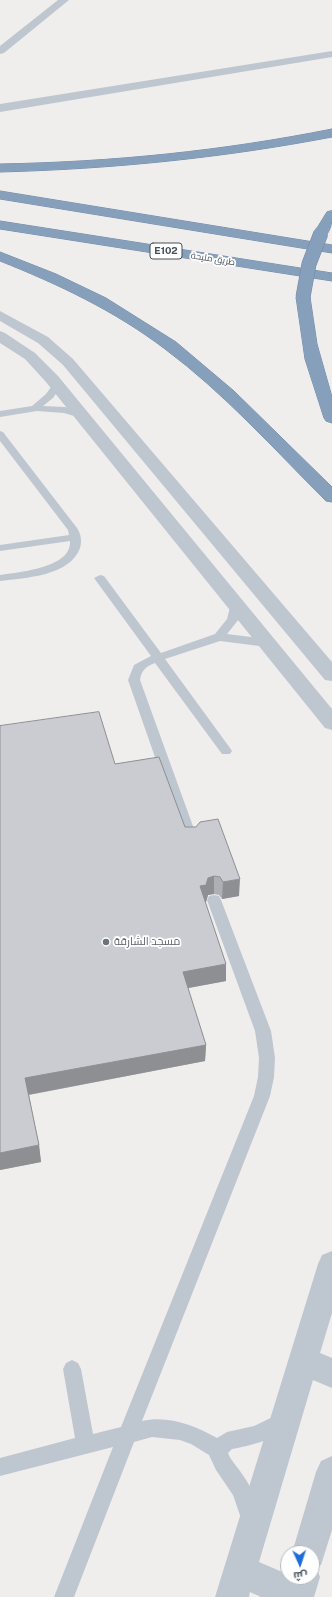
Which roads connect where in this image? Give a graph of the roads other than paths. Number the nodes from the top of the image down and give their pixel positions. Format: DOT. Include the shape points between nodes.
graph roads {
  1 [pos="64,0"];
  2 [pos="0,51"];
  3 [pos="332,54"];
  4 [pos="0,108"];
  5 [pos="332,133"];
  6 [pos="0,168"];
  7 [pos="0,195"];
  8 [pos="0,206"];
  9 [pos="332,215"];
  10 [pos="0,225"];
  11 [pos="332,249"];
  12 [pos="0,256"];
  13 [pos="332,257"];
  14 [pos="332,277"];
  15 [pos="0,315"];
  16 [pos="0,336"];
  17 [pos="57,385"];
  18 [pos="37,408"];
  19 [pos="0,414"];
  20 [pos="81,415"];
  21 [pos="332,418"];
  22 [pos="0,434"];
  23 [pos="332,497"];
  24 [pos="76,537"];
  25 [pos="0,548"];
  26 [pos="248,576"];
  27 [pos="0,578"];
  28 [pos="100,578"];
  29 [pos="221,586"];
  30 [pos="236,607"];
  31 [pos="219,637"];
  32 [pos="304,641"];
  33 [pos="271,648"];
  34 [pos="158,658"];
  35 [pos="332,675"];
  36 [pos="332,723"];
  37 [pos="226,751"];
  38 [pos="192,840"];
  39 [pos="214,900"];
  40 [pos="332,1264"];
  41 [pos="303,1361"];
  42 [pos="72,1369"];
  43 [pos="332,1373"];
  44 [pos="286,1419"];
  45 [pos="127,1435"];
  46 [pos="86,1446"];
  47 [pos="218,1449"];
  48 [pos="0,1467"];
  49 [pos="332,1472"];
  50 [pos="251,1533"];
  51 [pos="311,1545"];
  52 [pos="236,1584"];
  53 [pos="299,1590"];
  54 [pos="64,1597"];
  1 -- 2 [label="street"];
  3 -- 4 [label="street"];
  5 -- 6 [label="highway" via="248,149 163,159"];
  7 -- 11 [label="highway"];
  8 -- 13 [label="highway, طريق مليحة / E102"];
  9 -- 21 [label="highway, bridge" via="321,233 309,264 303,298 310,355"];
  10 -- 14 [label="highway, طريق مليحة / E102"];
  12 -- 23 [label="highway" via="98,299 162,339 220,386"];
  15 -- 26 [label="street" via="43,340 68,362"];
  16 -- 17 [label="street" via="30,356"];
  17 -- 18 [label="lane"];
  17 -- 20 [label="street"];
  18 -- 19 [label="lane"];
  18 -- 20 [label="lane" via="65,410"];
  20 -- 29 [label="street"];
  22 -- 24 [label="lane"];
  24 -- 25 [label="lane"];
  24 -- 27 [label="lane" via="72,553 59,564 39,572"];
  26 -- 29 [label="street"];
  26 -- 32 [label="street"];
  28 -- 34 [label="lane"];
  29 -- 30 [label="street"];
  30 -- 31 [label="lane" via="233,620"];
  30 -- 33 [label="street"];
  31 -- 33 [label="lane"];
  31 -- 34 [label="lane"];
  32 -- 33 [label="street"];
  32 -- 35 [label="street"];
  33 -- 36 [label="street"];
  34 -- 37 [label="lane"];
  34 -- 38 [label="lane" via="138,668 134,680"];
  39 -- 45 [label="lane" via="263,1031 267,1058 266,1077 262,1096"];
  40 -- 41 [label="street"];
  41 -- 43 [label="street"];
  41 -- 44 [label="street"];
  42 -- 46 [label="lane"];
  44 -- 47 [label="lane" via="256,1435 227,1441"];
  44 -- 50 [label="street"];
  45 -- 46 [label="lane"];
  45 -- 47 [label="lane" via="152,1428 165,1428 195,1436"];
  45 -- 54 [label="lane"];
  46 -- 48 [label="lane"];
  47 -- 50 [label="lane" via="218,1455 246,1501"];
  49 -- 51 [label="street"];
  50 -- 52 [label="street"];
  52 -- 53 [label="street"];
}
